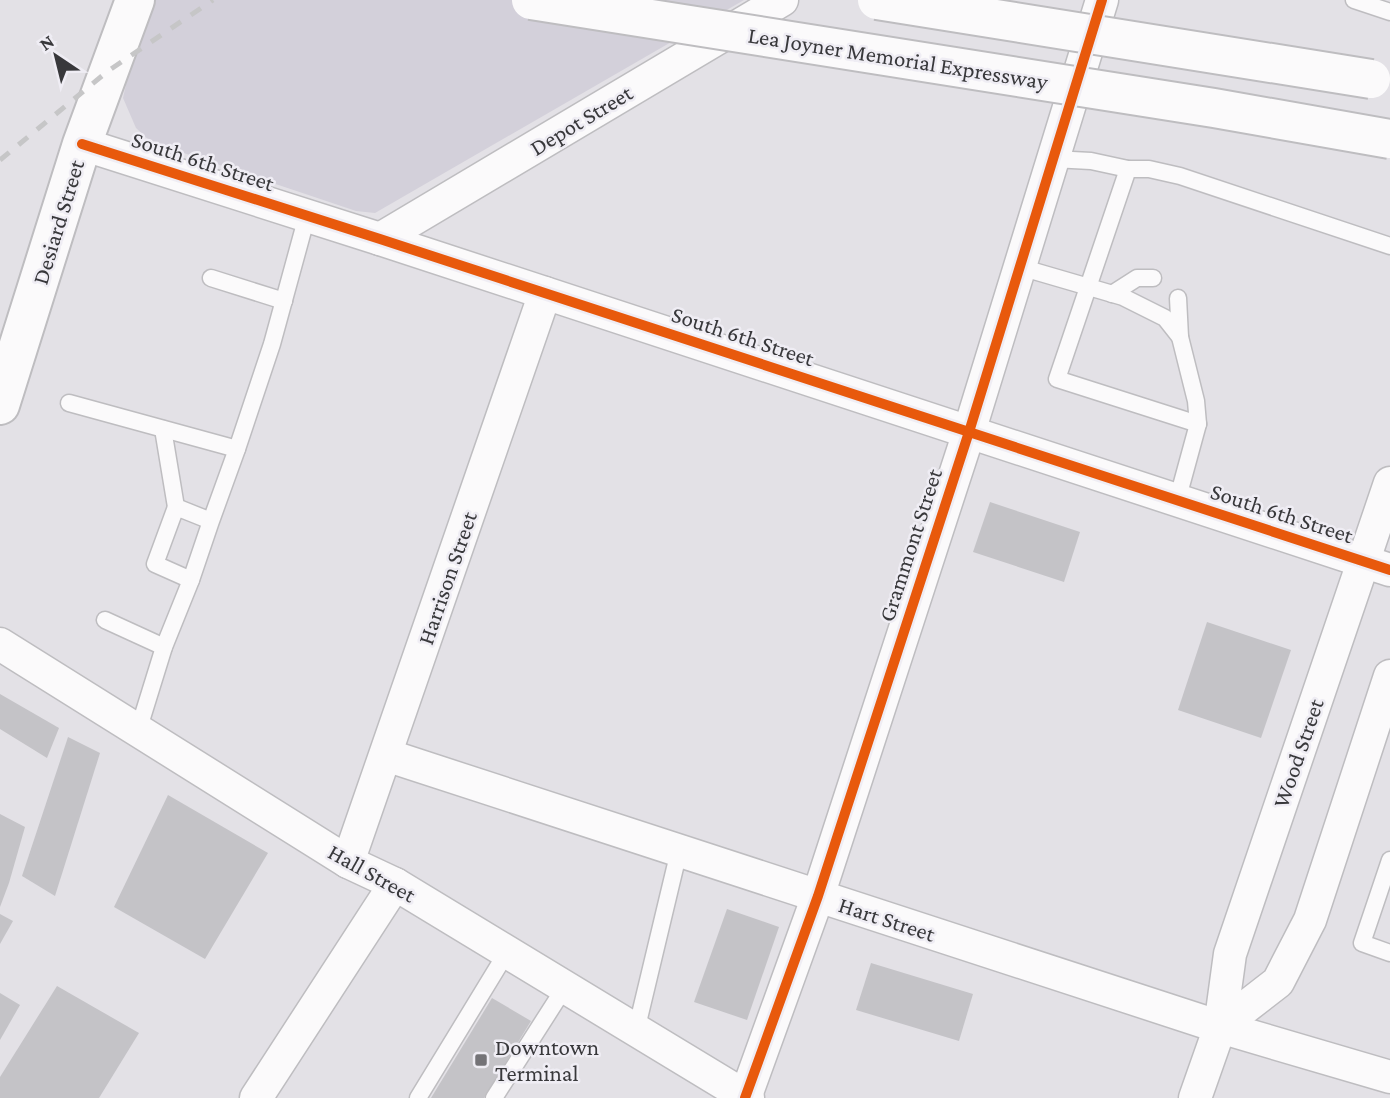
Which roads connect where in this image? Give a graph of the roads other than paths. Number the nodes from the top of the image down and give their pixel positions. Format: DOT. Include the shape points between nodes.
graph roads {
  1 [pos="135,0"];
  2 [pos="531,0"];
  3 [pos="782,0"];
  4 [pos="877,0"];
  5 [pos="1102,0"];
  6 [pos="1354,0"];
  7 [pos="1390,12"];
  8 [pos="1371,79"];
  9 [pos="1390,139"];
  10 [pos="82,144"];
  11 [pos="1053,159"];
  12 [pos="1128,169"];
  13 [pos="307,216"];
  14 [pos="380,239"];
  15 [pos="1390,246"];
  16 [pos="1020,267"];
  17 [pos="211,278"];
  18 [pos="1153,278"];
  19 [pos="1088,288"];
  20 [pos="545,293"];
  21 [pos="1112,294"];
  22 [pos="1178,298"];
  23 [pos="284,301"];
  24 [pos="1180,337"];
  25 [pos="69,403"];
  26 [pos="0,405"];
  27 [pos="1198,424"];
  28 [pos="163,429"];
  29 [pos="968,432"];
  30 [pos="237,449"];
  31 [pos="1390,483"];
  32 [pos="1177,501"];
  33 [pos="176,507"];
  34 [pos="211,521"];
  35 [pos="1377,566"];
  36 [pos="191,580"];
  37 [pos="105,620"];
  38 [pos="0,644"];
  39 [pos="164,646"];
  40 [pos="1390,676"];
  41 [pos="138,731"];
  42 [pos="386,755"];
  43 [pos="680,851"];
  44 [pos="1390,860"];
  45 [pos="348,862"];
  46 [pos="395,884"];
  47 [pos="818,896"];
  48 [pos="507,952"];
  49 [pos="1390,953"];
  50 [pos="565,987"];
  51 [pos="1220,1027"];
  52 [pos="636,1031"];
  53 [pos="1390,1077"];
  54 [pos="256,1098"];
  55 [pos="418,1098"];
  56 [pos="494,1098"];
  57 [pos="746,1098"];
  58 [pos="1195,1098"];
  1 -- 10 [label="main road, Desiard Street"];
  2 -- 9 [label="main road, Lea Joyner Memorial Expressway, bridge"];
  3 -- 14 [label="street, Depot Street"];
  4 -- 8 [label="main road, bridge"];
  5 -- 11 [label="street, Grammont Street"];
  6 -- 7 [label="lane"];
  10 -- 13 [label="street, South 6th Street"];
  10 -- 26 [label="main road, Desiard Street"];
  11 -- 12 [label="lane"];
  11 -- 16 [label="street, Grammont Street"];
  12 -- 15 [label="lane" via="1180,176"];
  12 -- 19 [label="lane"];
  13 -- 14 [label="street, South 6th Street"];
  13 -- 23 [label="lane"];
  14 -- 20 [label="street, South 6th Street"];
  16 -- 19 [label="lane"];
  16 -- 29 [label="street, Grammont Street"];
  17 -- 23 [label="lane"];
  18 -- 21 [label="lane" via="1137,278"];
  19 -- 21 [label="lane"];
  19 -- 27 [label="lane" via="1057,379"];
  20 -- 29 [label="street, South 6th Street"];
  20 -- 42 [label="street, Harrison Street"];
  21 -- 24 [label="lane" via="1166,318"];
  22 -- 24 [label="lane"];
  23 -- 30 [label="lane"];
  24 -- 27 [label="lane"];
  25 -- 28 [label="lane"];
  27 -- 32 [label="lane"];
  28 -- 30 [label="lane"];
  28 -- 33 [label="lane"];
  29 -- 32 [label="street, South 6th Street"];
  29 -- 47 [label="street, Grammont Street"];
  30 -- 34 [label="lane"];
  31 -- 35 [label="street, Wood Street"];
  32 -- 35 [label="street, South 6th Street"];
  33 -- 34 [label="lane"];
  33 -- 36 [label="lane" via="155,564"];
  34 -- 36 [label="lane"];
  35 -- 51 [label="street, Wood Street" via="1230,954"];
  36 -- 39 [label="lane"];
  37 -- 39 [label="lane"];
  38 -- 41 [label="street, Hall Street"];
  39 -- 41 [label="lane"];
  40 -- 51 [label="street" via="1310,920 1278,982"];
  41 -- 45 [label="street, Hall Street"];
  42 -- 43 [label="street, Hart Street"];
  42 -- 45 [label="street, Harrison Street"];
  43 -- 47 [label="street, Hart Street"];
  43 -- 52 [label="lane"];
  44 -- 49 [label="lane" via="1362,943"];
  45 -- 46 [label="street, Hall Street"];
  46 -- 48 [label="street, Hall Street"];
  46 -- 54 [label="street"];
  47 -- 51 [label="street, Hart Street"];
  47 -- 57 [label="street, Grammont Street"];
  48 -- 50 [label="street, Hall Street"];
  48 -- 55 [label="lane"];
  50 -- 52 [label="street, Hall Street"];
  50 -- 56 [label="lane"];
  51 -- 53 [label="street, Hart Street"];
  51 -- 58 [label="street, Wood Street"];
  52 -- 57 [label="street, Hall Street"];
}
